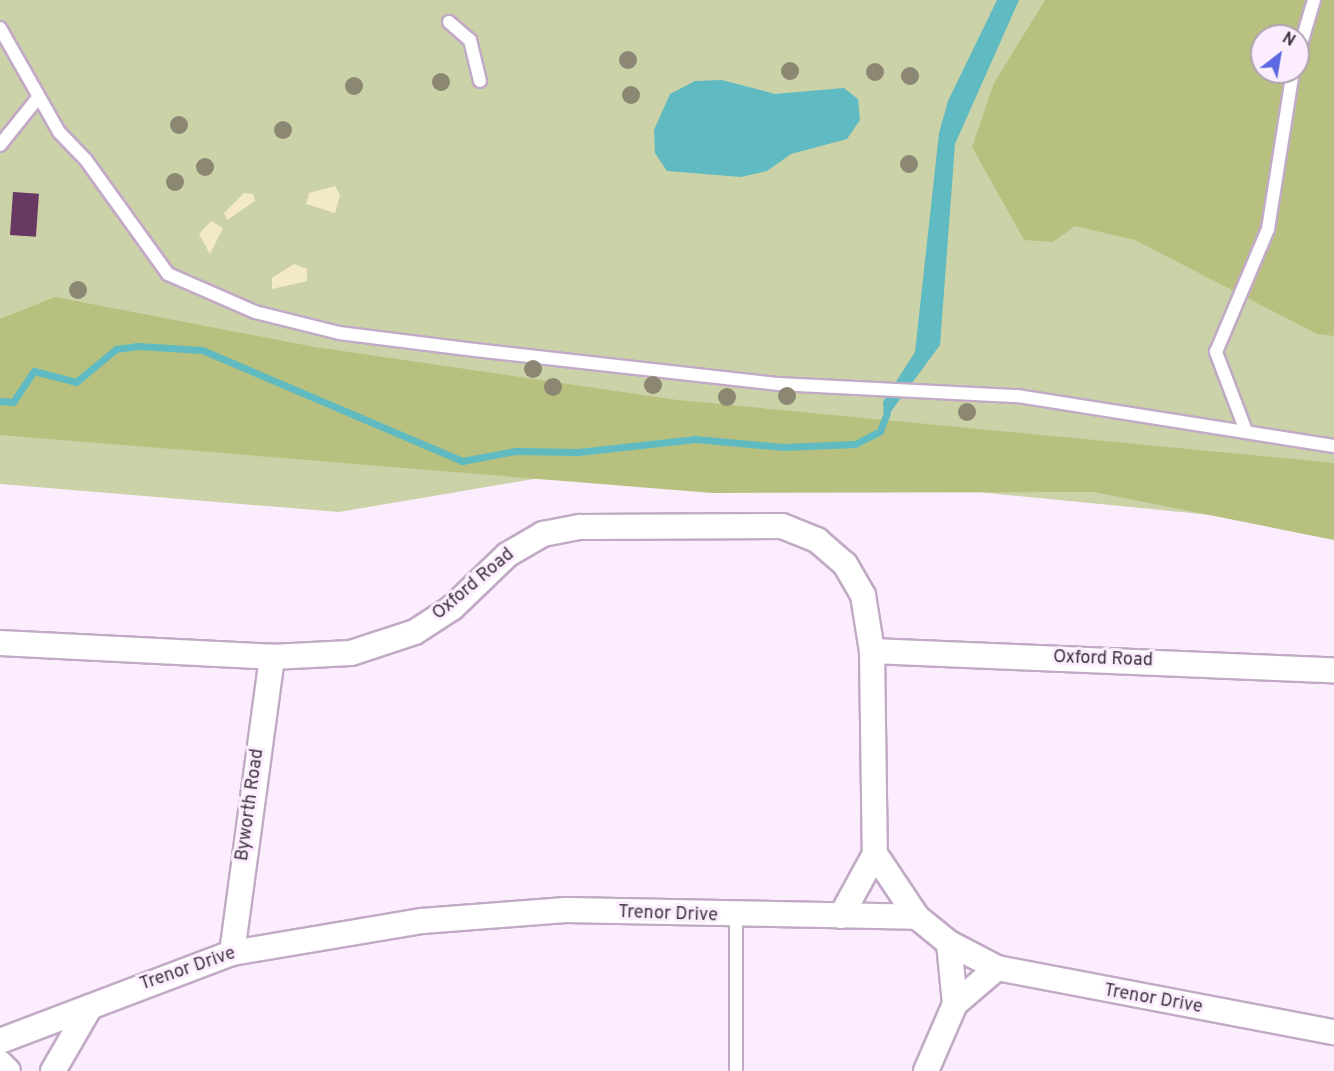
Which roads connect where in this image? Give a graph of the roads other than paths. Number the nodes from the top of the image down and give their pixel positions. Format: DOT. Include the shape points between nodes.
graph roads {
  1 [pos="1314,0"];
  2 [pos="449,22"];
  3 [pos="1307,24"];
  4 [pos="0,28"];
  5 [pos="480,81"];
  6 [pos="1291,84"];
  7 [pos="37,99"];
  8 [pos="0,145"];
  9 [pos="1246,431"];
  10 [pos="1334,446"];
  11 [pos="0,643"];
  12 [pos="872,651"];
  13 [pos="272,657"];
  14 [pos="1334,670"];
  15 [pos="875,854"];
  16 [pos="841,916"];
  17 [pos="736,918"];
  18 [pos="917,918"];
  19 [pos="949,943"];
  20 [pos="232,953"];
  21 [pos="997,968"];
  22 [pos="955,1004"];
  23 [pos="90,1007"];
  24 [pos="1334,1032"];
  25 [pos="0,1041"];
  26 [pos="0,1063"];
  27 [pos="8,1071"];
  28 [pos="53,1071"];
  29 [pos="736,1071"];
  30 [pos="926,1071"];
  1 -- 3 [label="lane"];
  2 -- 5 [label="lane" via="473,46"];
  4 -- 7 [label="lane"];
  6 -- 9 [label="lane" via="1268,229 1216,352"];
  7 -- 8 [label="lane"];
  7 -- 9 [label="lane" via="168,274 255,312 339,333 487,352 779,384 1018,396"];
  9 -- 10 [label="lane"];
  11 -- 13 [label="street, Oxford Road"];
  12 -- 13 [label="street, Oxford Road" via="863,596 845,564 817,540 782,526 687,524 580,527 543,534 507,555 452,608 415,632 351,653"];
  12 -- 14 [label="street, Oxford Road"];
  12 -- 15 [label="street, Oxford Road"];
  13 -- 20 [label="street, Byworth Road"];
  15 -- 16 [label="street, Oxford Road"];
  15 -- 18 [label="street"];
  16 -- 17 [label="street, Trenor Drive"];
  16 -- 18 [label="street, Trenor Drive"];
  17 -- 20 [label="street, Trenor Drive" via="494,913"];
  17 -- 29 [label="lane"];
  18 -- 19 [label="street, Trenor Drive"];
  19 -- 21 [label="street, Trenor Drive"];
  19 -- 22 [label="street"];
  20 -- 23 [label="street, Trenor Drive"];
  21 -- 22 [label="street"];
  21 -- 24 [label="street, Trenor Drive"];
  22 -- 30 [label="street"];
  23 -- 25 [label="street, Trenor Drive"];
  23 -- 28 [label="street"];
  26 -- 27 [label="street"];
}
